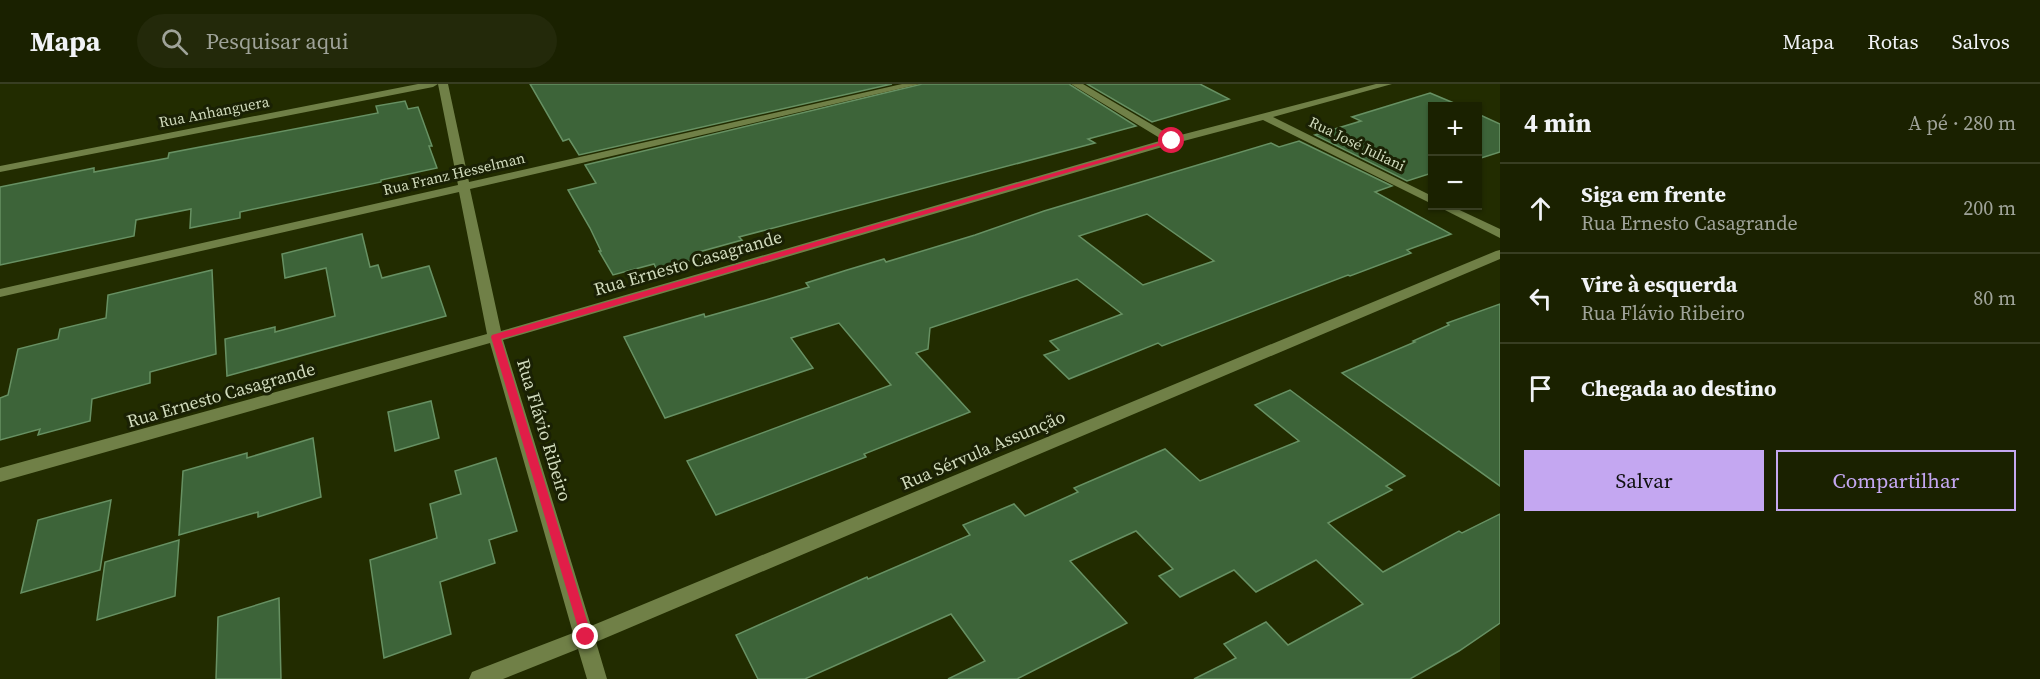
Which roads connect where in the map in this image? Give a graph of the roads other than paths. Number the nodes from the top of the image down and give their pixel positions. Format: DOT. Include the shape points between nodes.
graph roads {
  1 [pos="433,84"];
  2 [pos="443,84"];
  3 [pos="915,84"];
  4 [pos="1076,84"];
  5 [pos="1387,84"];
  6 [pos="1267,118"];
  7 [pos="1172,141"];
  8 [pos="0,169"];
  9 [pos="464,187"];
  10 [pos="1428,198"];
  11 [pos="1451,210"];
  12 [pos="1500,234"];
  13 [pos="1500,254"];
  14 [pos="0,293"];
  15 [pos="495,337"];
  16 [pos="0,475"];
  17 [pos="586,637"];
  18 [pos="479,679"];
  19 [pos="597,679"];
  1 -- 8 [label="street, Rua Anhanguera"];
  2 -- 9 [label="street, Rua Flávio Ribeiro"];
  3 -- 9 [label="street, Rua Franz Hesselman"];
  4 -- 7 [label="street"];
  5 -- 6 [label="street, Rua Ernesto Casagrande"];
  6 -- 7 [label="street, Rua Ernesto Casagrande"];
  6 -- 10 [label="street, Rua José Juliani"];
  7 -- 15 [label="street, Rua Ernesto Casagrande"];
  9 -- 14 [label="street, Rua Franz Hesselman"];
  9 -- 15 [label="street, Rua Flávio Ribeiro"];
  11 -- 12 [label="street"];
  13 -- 17 [label="street, Rua Sérvula Assunção"];
  15 -- 16 [label="street, Rua Ernesto Casagrande"];
  15 -- 17 [label="street, Rua Flávio Ribeiro"];
  17 -- 18 [label="street, Rua Sérvula Assunção"];
  17 -- 19 [label="street, Rua Flávio Ribeiro"];
}
